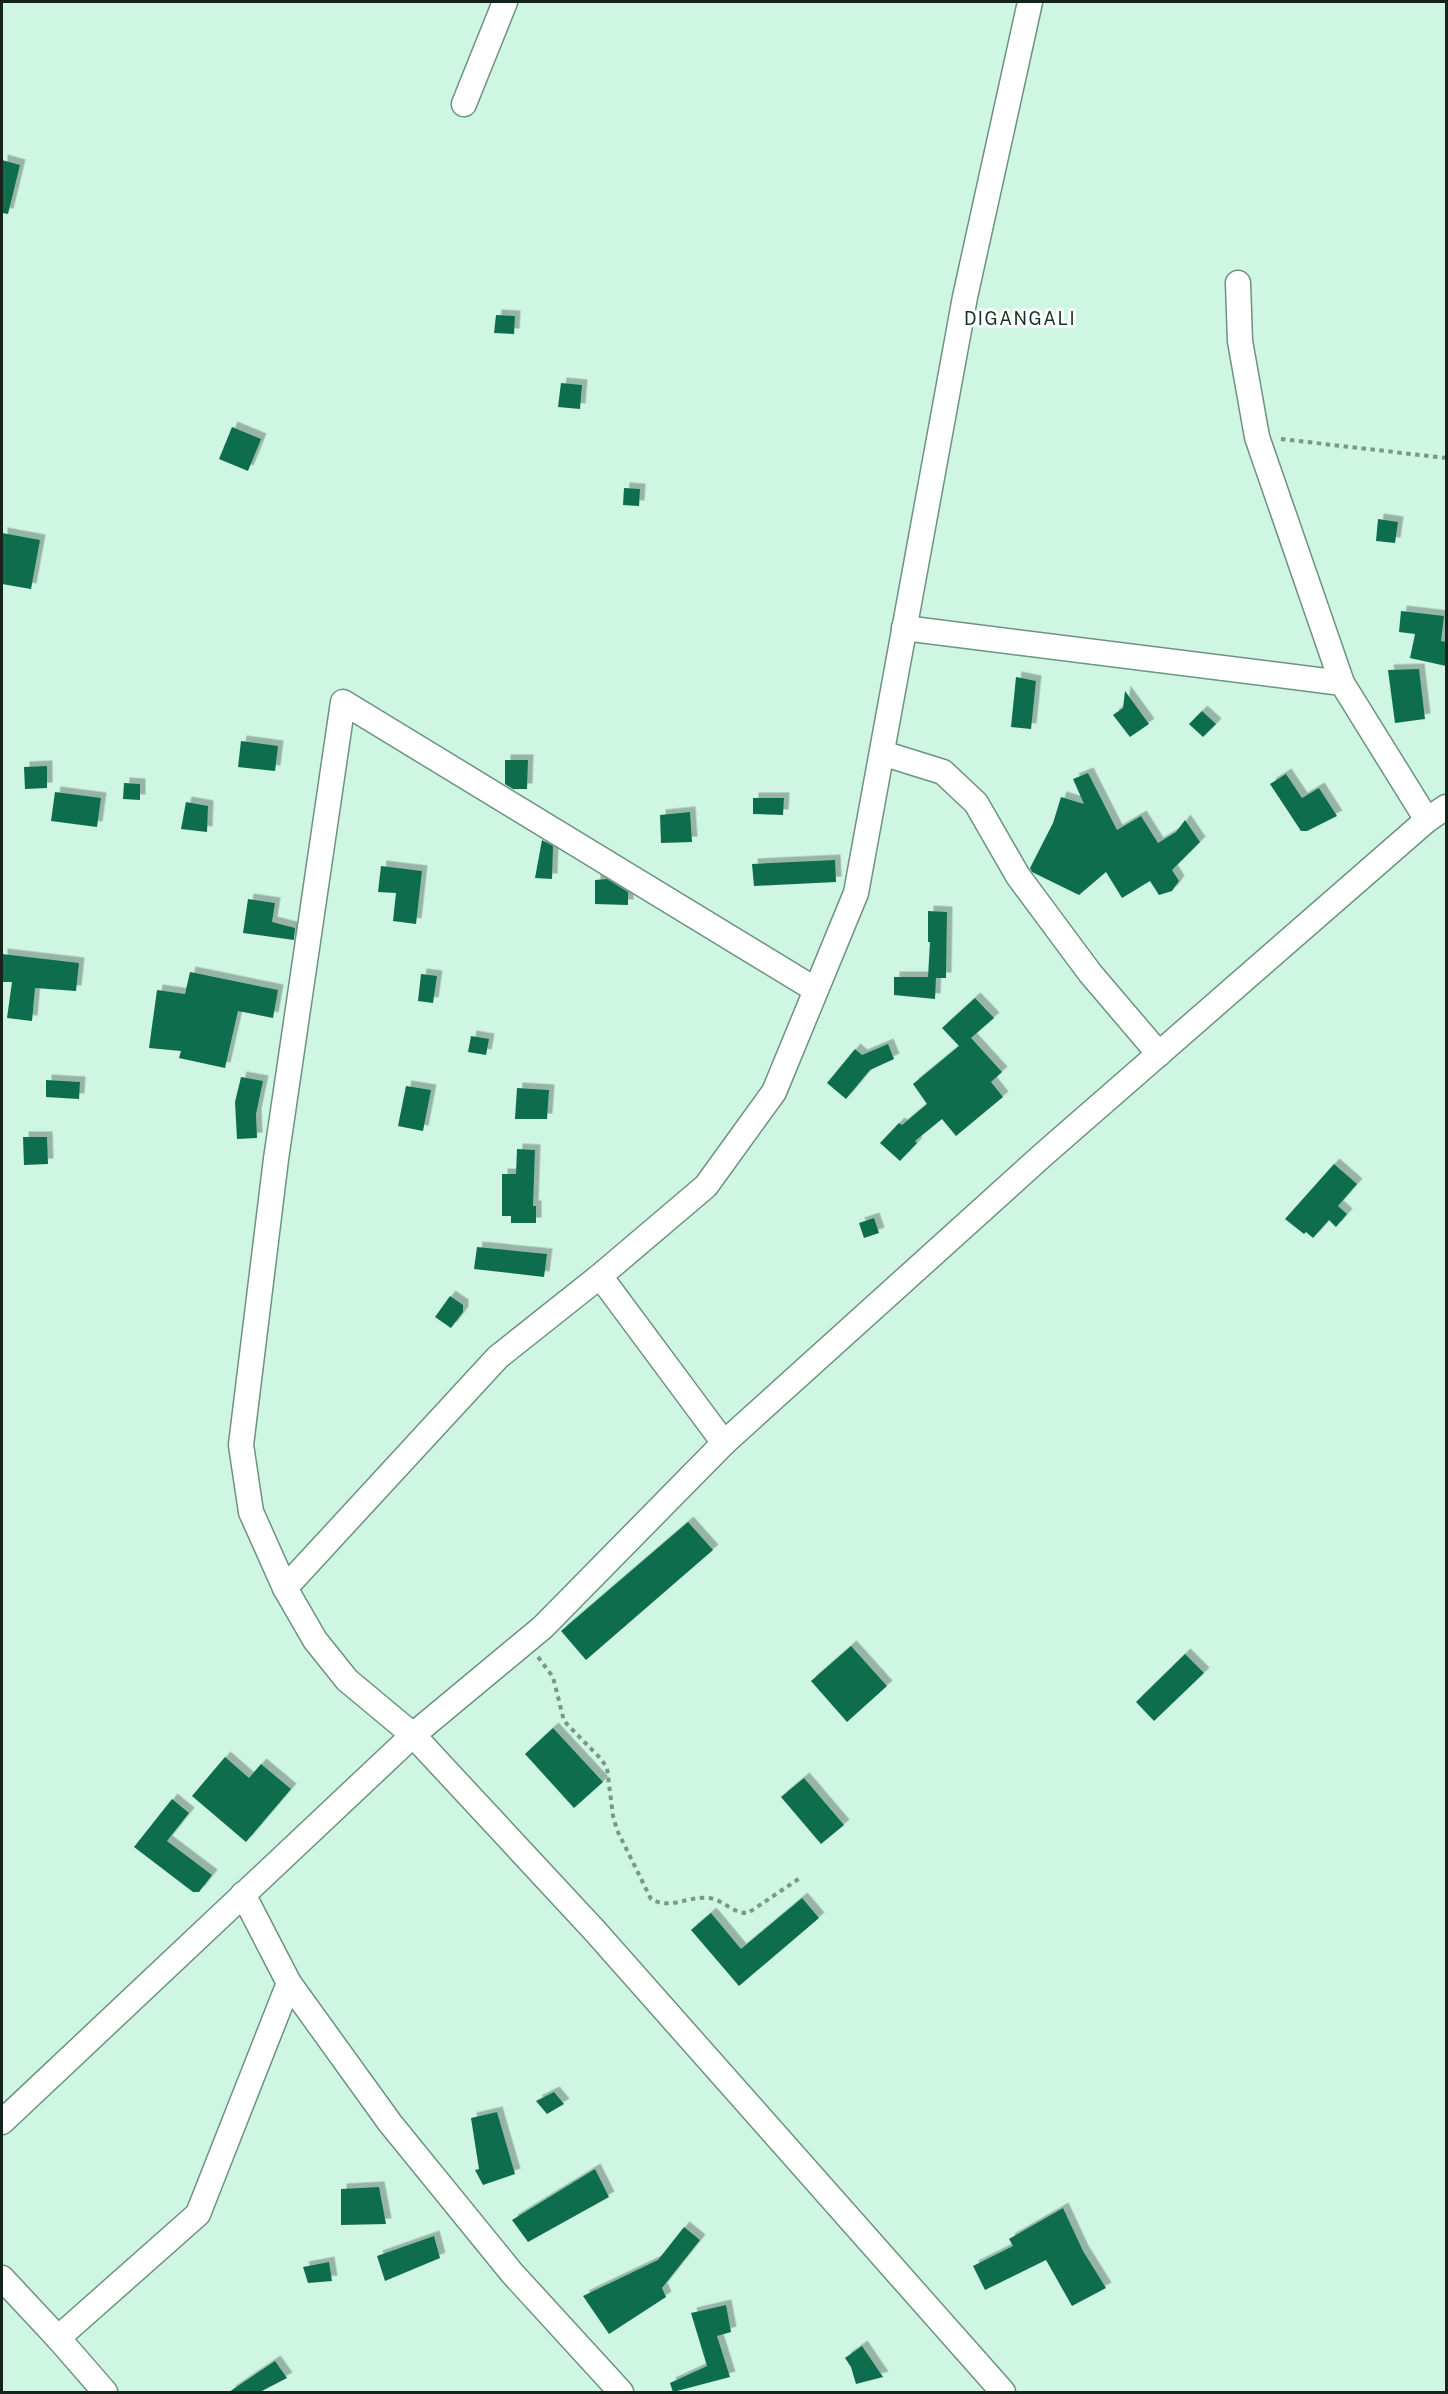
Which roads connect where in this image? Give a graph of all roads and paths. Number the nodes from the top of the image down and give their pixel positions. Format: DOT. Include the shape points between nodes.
graph roads {
  1 [pos="505,2"];
  2 [pos="1030,2"];
  3 [pos="464,104"];
  4 [pos="1238,283"];
  5 [pos="1257,437"];
  6 [pos="1446,458"];
  7 [pos="904,628"];
  8 [pos="1342,683"];
  9 [pos="882,753"];
  10 [pos="1437,814"];
  11 [pos="816,990"];
  12 [pos="1159,1054"];
  13 [pos="600,1276"];
  14 [pos="724,1443"];
  15 [pos="285,1588"];
  16 [pos="526,1643"];
  17 [pos="413,1735"];
  18 [pos="800,1878"];
  19 [pos="243,1894"];
  20 [pos="289,1983"];
  21 [pos="2,2122"];
  22 [pos="2,2278"];
  23 [pos="58,2338"];
  24 [pos="105,2392"];
  25 [pos="621,2392"];
  26 [pos="1003,2392"];
  1 -- 3 [label="street"];
  2 -- 7 [label="street" via="965,297"];
  4 -- 5 [label="street" via="1240,341"];
  5 -- 6 [label="path"];
  5 -- 8 [label="street"];
  7 -- 8 [label="street"];
  7 -- 9 [label="street"];
  8 -- 10 [label="street"];
  9 -- 11 [label="street" via="856,893"];
  9 -- 12 [label="street" via="943,772 976,803 1018,876 1090,973"];
  10 -- 12 [label="street"];
  11 -- 13 [label="street" via="774,1092 706,1186"];
  11 -- 15 [label="street" via="343,702 276,1159 241,1445 251,1512"];
  12 -- 14 [label="street"];
  13 -- 14 [label="street"];
  13 -- 15 [label="street" via="498,1357"];
  14 -- 16 [label="street"];
  15 -- 17 [label="street" via="315,1640 346,1680"];
  16 -- 17 [label="street"];
  16 -- 18 [label="path" via="553,1677 564,1721 607,1768 617,1830 651,1899 668,1904 709,1898 748,1913"];
  17 -- 19 [label="street"];
  17 -- 26 [label="street" via="595,1931"];
  19 -- 20 [label="street"];
  19 -- 21 [label="street"];
  20 -- 23 [label="street" via="198,2214"];
  20 -- 25 [label="street" via="390,2123 505,2265"];
  22 -- 23 [label="street"];
  23 -- 24 [label="street"];
}
